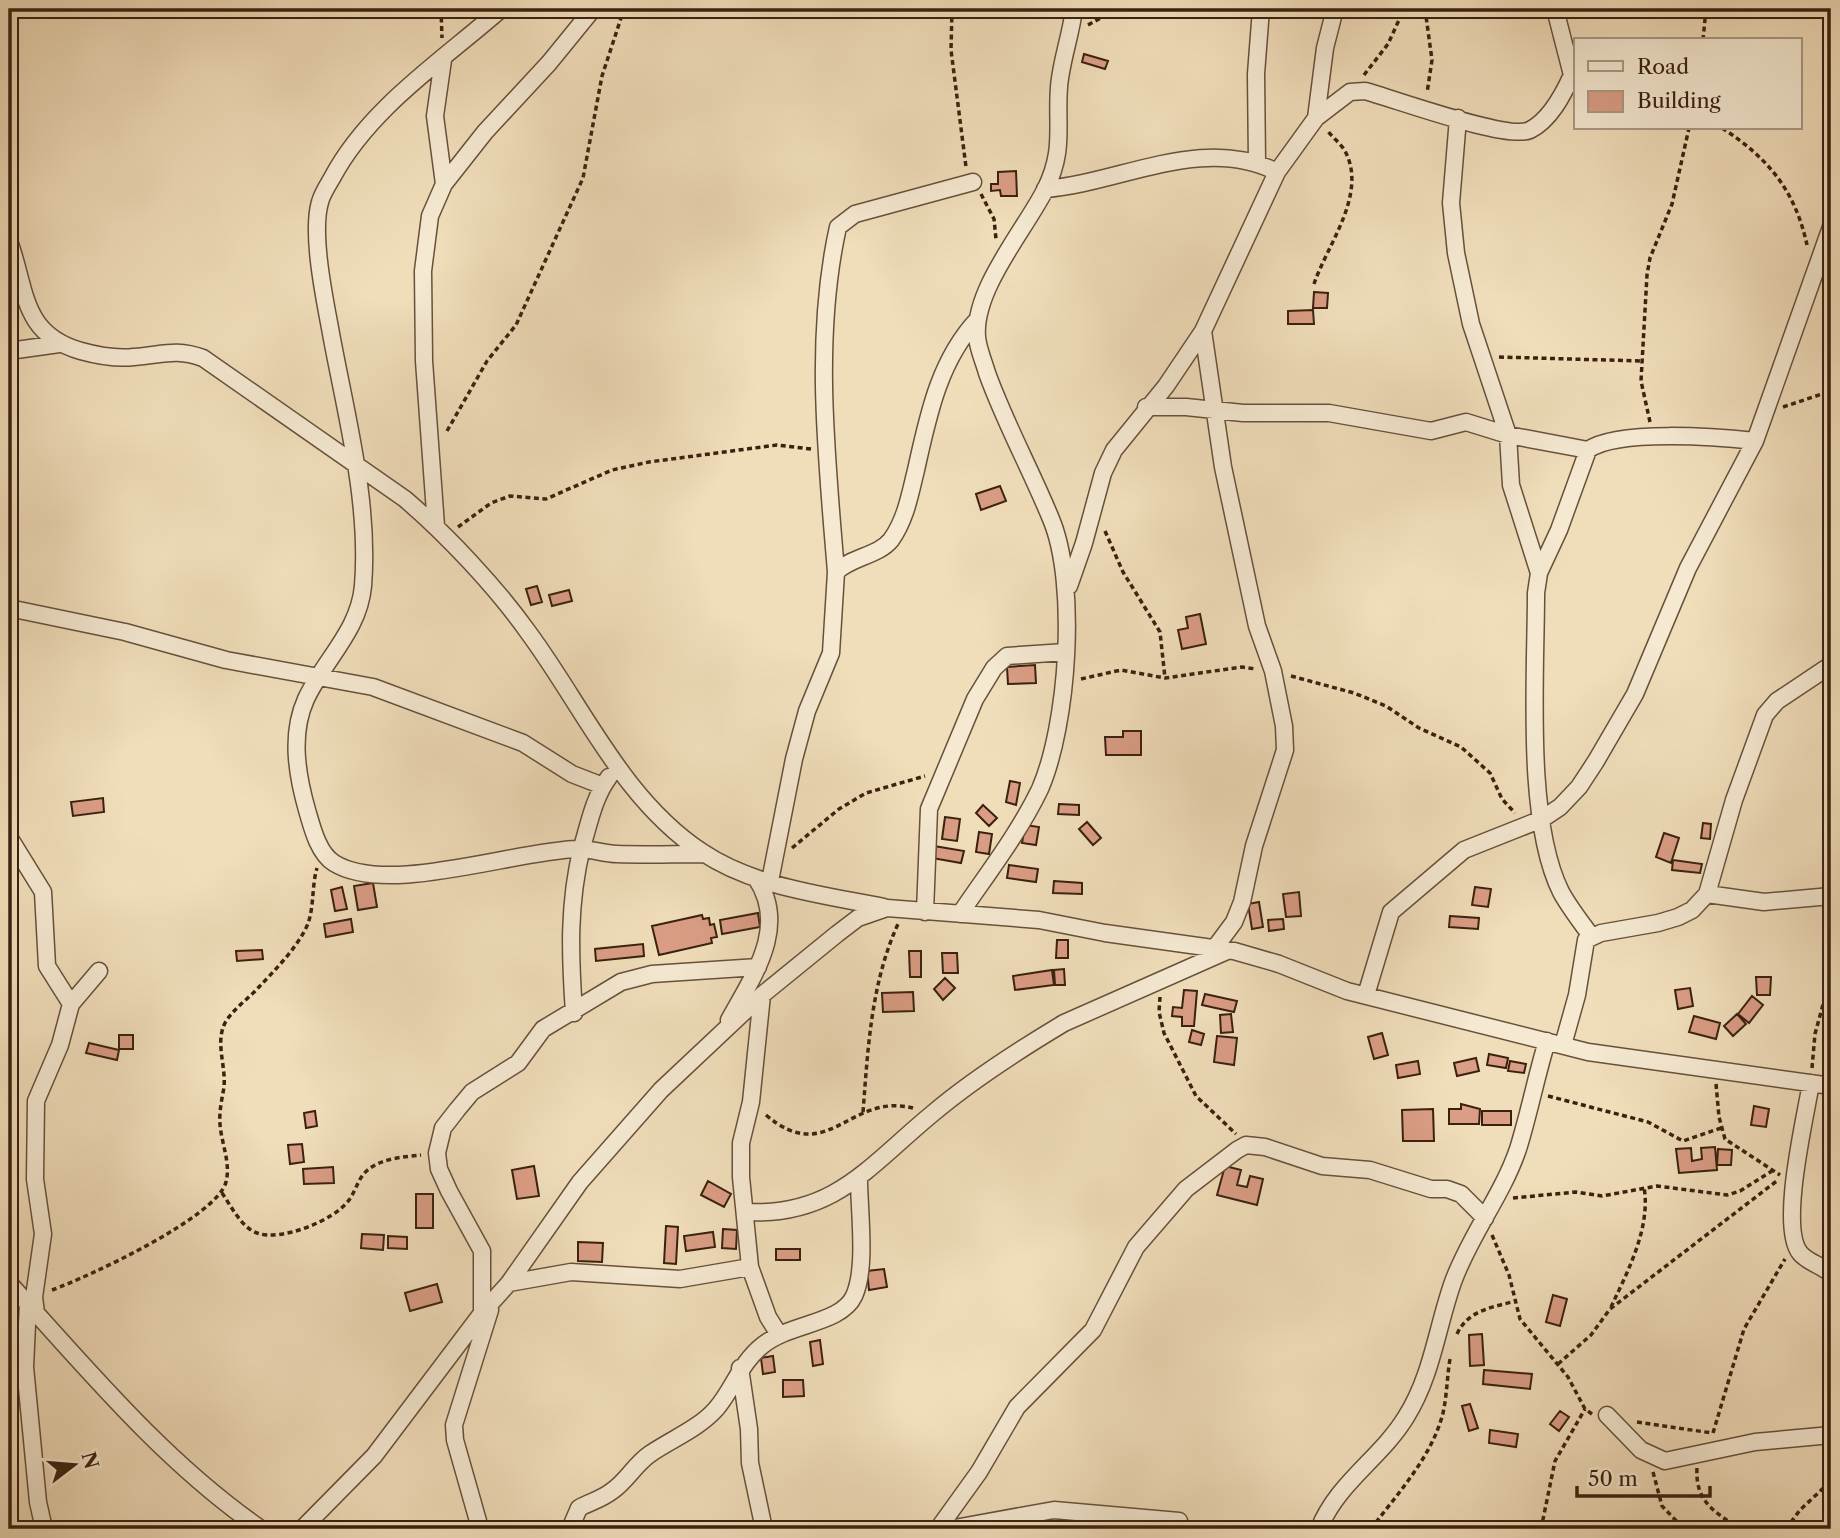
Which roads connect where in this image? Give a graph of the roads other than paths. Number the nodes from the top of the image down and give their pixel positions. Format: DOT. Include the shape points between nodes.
graph roads {
  1 [pos="501,9"];
  2 [pos="593,9"];
  3 [pos="1074,9"];
  4 [pos="1261,9"];
  5 [pos="1335,9"];
  6 [pos="1555,9"];
  7 [pos="443,61"];
  8 [pos="1316,118"];
  9 [pos="1458,118"];
  10 [pos="1257,162"];
  11 [pos="1276,172"];
  12 [pos="973,182"];
  13 [pos="444,184"];
  14 [pos="1045,189"];
  15 [pos="1831,227"];
  16 [pos="9,241"];
  17 [pos="978,319"];
  18 [pos="1203,331"];
  19 [pos="59,344"];
  20 [pos="9,351"];
  21 [pos="1146,408"];
  22 [pos="1217,410"];
  23 [pos="1508,435"];
  24 [pos="1755,442"];
  25 [pos="1588,450"];
  26 [pos="355,465"];
  27 [pos="441,532"];
  28 [pos="836,572"];
  29 [pos="1539,573"];
  30 [pos="1068,589"];
  31 [pos="9,608"];
  32 [pos="1065,652"];
  33 [pos="1831,665"];
  34 [pos="319,677"];
  35 [pos="617,767"];
  36 [pos="603,786"];
  37 [pos="1534,822"];
  38 [pos="9,837"];
  39 [pos="582,848"];
  40 [pos="704,853"];
  41 [pos="763,879"];
  42 [pos="1707,894"];
  43 [pos="1831,896"];
  44 [pos="887,908"];
  45 [pos="925,912"];
  46 [pos="960,914"];
  47 [pos="1591,936"];
  48 [pos="1222,950"];
  49 [pos="758,967"];
  50 [pos="99,971"];
  51 [pos="762,995"];
  52 [pos="1366,995"];
  53 [pos="71,1004"];
  54 [pos="575,1013"];
  55 [pos="721,1034"];
  56 [pos="1555,1043"];
  57 [pos="1811,1083"];
  58 [pos="1831,1086"];
  59 [pos="859,1179"];
  60 [pos="746,1212"];
  61 [pos="1485,1218"];
  62 [pos="750,1267"];
  63 [pos="1831,1274"];
  64 [pos="9,1283"];
  65 [pos="509,1283"];
  66 [pos="33,1304"];
  67 [pos="487,1308"];
  68 [pos="778,1333"];
  69 [pos="740,1368"];
  70 [pos="1607,1415"];
  71 [pos="1831,1435"];
  72 [pos="1179,1521"];
  73 [pos="44,1529"];
  74 [pos="261,1529"];
  75 [pos="302,1529"];
  76 [pos="477,1529"];
  77 [pos="570,1529"];
  78 [pos="764,1529"];
  79 [pos="938,1529"];
  80 [pos="949,1529"];
  81 [pos="1319,1529"];
  1 -- 7 [label="street"];
  2 -- 13 [label="street"];
  3 -- 14 [label="street" via="1059,86 1061,137"];
  4 -- 10 [label="street"];
  5 -- 8 [label="street"];
  6 -- 9 [label="street" via="1572,75 1541,121 1516,134"];
  7 -- 13 [label="street" via="435,116"];
  7 -- 26 [label="street" via="404,91 348,149 319,202 319,269"];
  8 -- 9 [label="street" via="1350,92 1365,92"];
  8 -- 11 [label="street"];
  9 -- 23 [label="street" via="1451,203 1454,240 1471,324"];
  10 -- 11 [label="street"];
  10 -- 14 [label="street" via="1177,159 1073,187"];
  11 -- 18 [label="street"];
  12 -- 28 [label="street" via="855,214 838,227 825,333 826,451"];
  13 -- 27 [label="street" via="430,216 424,253 424,361"];
  14 -- 17 [label="street" via="999,264"];
  15 -- 24 [label="street"];
  16 -- 19 [label="street" via="30,313"];
  17 -- 28 [label="street" via="944,366 907,511 898,528 889,542"];
  17 -- 30 [label="street" via="976,338 982,358 1052,521"];
  18 -- 21 [label="street"];
  18 -- 22 [label="street"];
  19 -- 20 [label="street"];
  19 -- 26 [label="street" via="103,357 133,358 180,350 203,358"];
  21 -- 22 [label="street"];
  21 -- 30 [label="street" via="1114,450 1103,473"];
  22 -- 23 [label="street" via="1329,413 1431,431 1466,422"];
  22 -- 48 [label="street" via="1234,519 1257,626 1273,671 1285,750 1254,846 1242,902"];
  23 -- 25 [label="street"];
  23 -- 29 [label="street" via="1511,485"];
  24 -- 25 [label="street" via="1655,438 1606,441"];
  24 -- 37 [label="street" via="1688,568 1635,694 1579,787"];
  25 -- 29 [label="street"];
  26 -- 27 [label="street" via="405,499"];
  26 -- 34 [label="street" via="363,589 347,634"];
  27 -- 35 [label="street" via="527,631"];
  28 -- 41 [label="street" via="831,653 807,711 774,862"];
  29 -- 37 [label="street"];
  30 -- 32 [label="street"];
  31 -- 34 [label="street" via="125,632 226,660"];
  32 -- 45 [label="street" via="1007,656 975,699 929,809"];
  32 -- 46 [label="street" via="1051,758 1039,789"];
  33 -- 42 [label="street" via="1777,701 1765,715 1737,788"];
  34 -- 36 [label="street" via="373,687 481,726"];
  34 -- 39 [label="street" via="305,701 296,757 304,798 321,849 331,862 355,874 376,876"];
  35 -- 36 [label="street"];
  35 -- 40 [label="street" via="655,813"];
  36 -- 39 [label="street"];
  37 -- 47 [label="street" via="1561,892"];
  37 -- 52 [label="street" via="1464,850 1391,912"];
  38 -- 53 [label="street" via="43,892 47,966"];
  39 -- 40 [label="street" via="611,854"];
  39 -- 54 [label="street" via="571,903"];
  40 -- 41 [label="street"];
  41 -- 44 [label="street"];
  41 -- 49 [label="street" via="770,926"];
  42 -- 43 [label="street" via="1764,902"];
  42 -- 47 [label="street" via="1678,917"];
  44 -- 45 [label="street"];
  44 -- 51 [label="street" via="858,918"];
  45 -- 46 [label="street"];
  46 -- 48 [label="street" via="1039,920"];
  47 -- 56 [label="street" via="1582,948 1577,995"];
  48 -- 52 [label="street" via="1279,964"];
  48 -- 59 [label="street" via="1064,1023 933,1113"];
  49 -- 54 [label="street" via="636,976"];
  49 -- 55 [label="street"];
  50 -- 53 [label="street"];
  51 -- 55 [label="street"];
  51 -- 60 [label="street" via="751,1102 741,1143"];
  52 -- 56 [label="street"];
  53 -- 66 [label="street" via="34,1113 35,1180 43,1234"];
  54 -- 67 [label="street" via="543,1029 518,1063 472,1092 443,1128 437,1153 439,1169 482,1251"];
  55 -- 65 [label="street" via="624,1130 580,1182"];
  56 -- 57 [label="street" via="1715,1072"];
  56 -- 61 [label="street" via="1532,1091 1518,1148"];
  57 -- 58 [label="street"];
  57 -- 63 [label="street" via="1792,1198 1793,1241 1805,1258"];
  59 -- 60 [label="street" via="793,1211"];
  59 -- 68 [label="street" via="860,1280 854,1296 836,1315"];
  60 -- 62 [label="street"];
  61 -- 79 [label="street" via="1461,1194 1447,1189 1246,1145 1200,1175 1136,1247 1093,1330 1017,1407"];
  61 -- 81 [label="street" via="1453,1283 1435,1348 1406,1417 1336,1496"];
  62 -- 65 [label="street" via="680,1279 572,1272"];
  62 -- 68 [label="street"];
  64 -- 66 [label="street"];
  65 -- 67 [label="street"];
  66 -- 73 [label="street" via="25,1367"];
  66 -- 74 [label="street" via="134,1419"];
  67 -- 75 [label="street" via="374,1456"];
  67 -- 76 [label="street" via="454,1425"];
  68 -- 69 [label="street"];
  69 -- 77 [label="street" via="714,1411 651,1454 612,1491 579,1508"];
  69 -- 78 [label="street" via="750,1463"];
  70 -- 71 [label="street" via="1651,1455 1665,1461 1755,1442"];
  72 -- 80 [label="street" via="1054,1510"];
}
